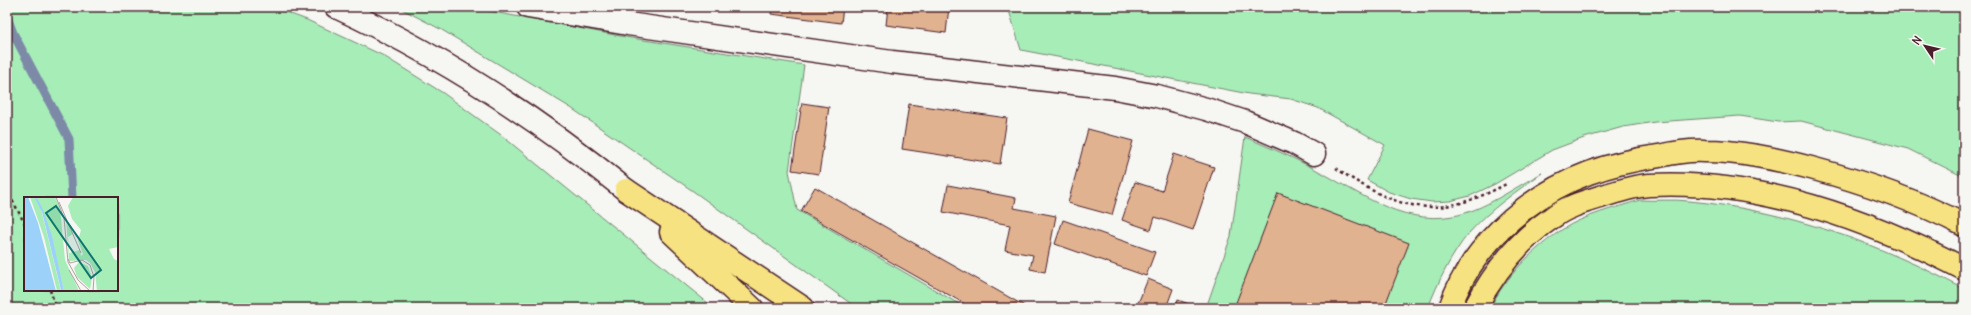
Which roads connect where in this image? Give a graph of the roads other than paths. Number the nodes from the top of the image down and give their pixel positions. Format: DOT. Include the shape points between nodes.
graph roads {
  1 [pos="528,7"];
  2 [pos="344,9"];
  3 [pos="1314,154"];
  4 [pos="626,190"];
  5 [pos="1964,225"];
  6 [pos="1964,269"];
  7 [pos="752,308"];
  8 [pos="803,308"];
  9 [pos="1450,308"];
  10 [pos="1476,308"];
  1 -- 3 [label="street" via="892,62 1115,88 1213,111 1245,122"];
  2 -- 4 [label="street" via="446,64 501,99 590,161"];
  4 -- 7 [label="main road"];
  4 -- 8 [label="main road"];
  5 -- 9 [label="main road" via="1891,192 1798,164 1742,153 1703,150 1629,160 1578,176 1545,193 1513,218 1487,244 1468,270"];
  6 -- 10 [label="main road" via="1886,232 1833,213 1779,198 1732,188 1648,185 1582,203 1554,216 1530,235 1505,261 1488,284"];
}
